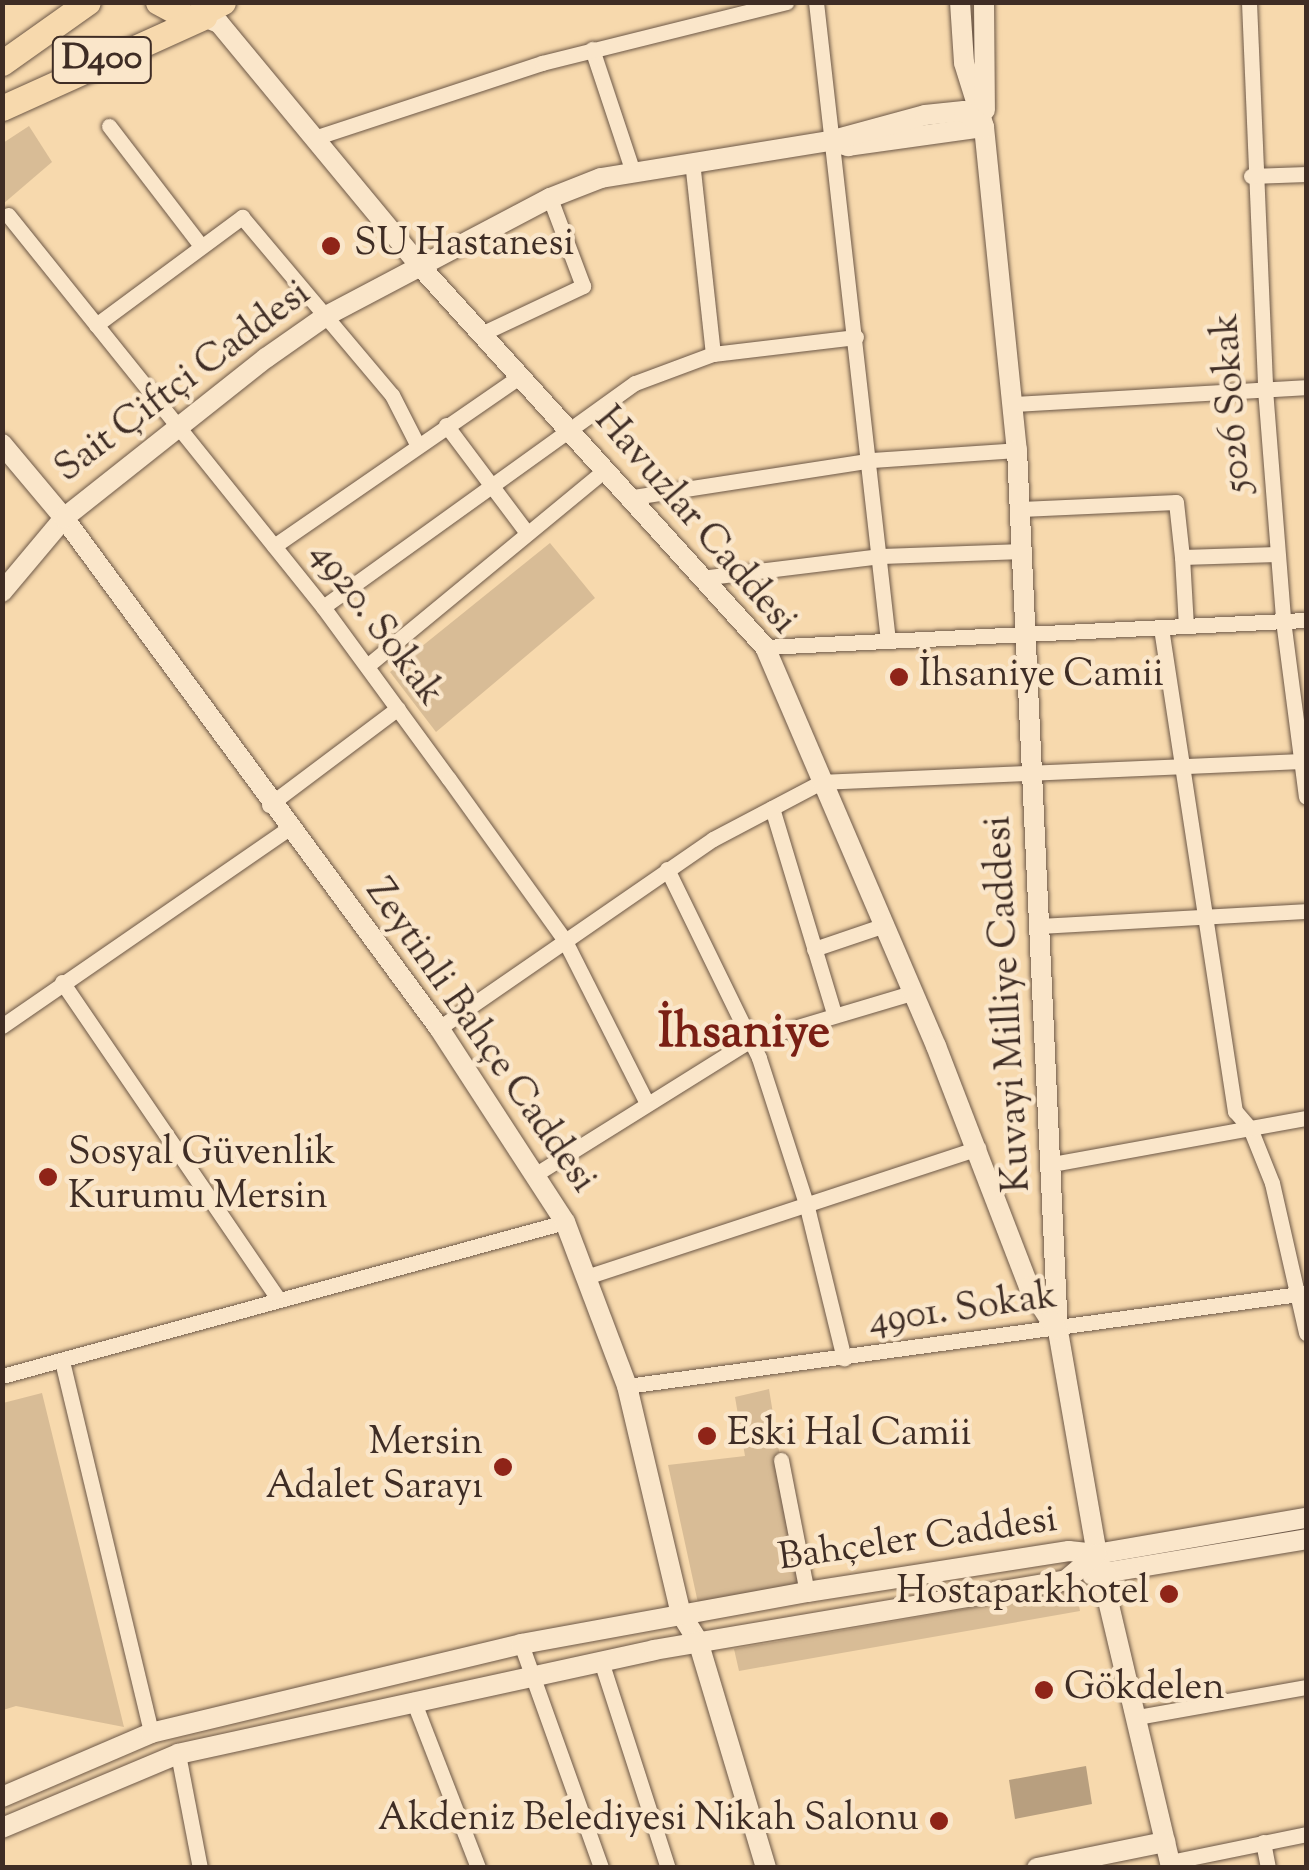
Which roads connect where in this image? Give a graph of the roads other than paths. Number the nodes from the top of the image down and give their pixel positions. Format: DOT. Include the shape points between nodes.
graph roads {
  1 [pos="88,2"];
  2 [pos="158,2"];
  3 [pos="786,2"];
  4 [pos="816,2"];
  5 [pos="960,2"];
  6 [pos="984,2"];
  7 [pos="1249,2"];
  8 [pos="220,8"];
  9 [pos="592,49"];
  10 [pos="2,63"];
  11 [pos="2,108"];
  12 [pos="109,126"];
  13 [pos="984,127"];
  14 [pos="314,138"];
  15 [pos="830,140"];
  16 [pos="692,161"];
  17 [pos="633,172"];
  18 [pos="1306,174"];
  19 [pos="1251,176"];
  20 [pos="550,198"];
  21 [pos="8,215"];
  22 [pos="201,246"];
  23 [pos="418,264"];
  24 [pos="326,316"];
  25 [pos="96,325"];
  26 [pos="481,334"];
  27 [pos="856,338"];
  28 [pos="713,354"];
  29 [pos="519,376"];
  30 [pos="1306,387"];
  31 [pos="1265,389"];
  32 [pos="1013,404"];
  33 [pos="446,425"];
  34 [pos="178,426"];
  35 [pos="568,432"];
  36 [pos="2,444"];
  37 [pos="418,444"];
  38 [pos="1017,450"];
  39 [pos="872,460"];
  40 [pos="602,472"];
  41 [pos="494,485"];
  42 [pos="627,498"];
  43 [pos="1021,509"];
  44 [pos="64,518"];
  45 [pos="527,533"];
  46 [pos="274,546"];
  47 [pos="1024,551"];
  48 [pos="1277,554"];
  49 [pos="881,556"];
  50 [pos="1182,557"];
  51 [pos="700,578"];
  52 [pos="2,592"];
  53 [pos="323,607"];
  54 [pos="1283,620"];
  55 [pos="1306,620"];
  56 [pos="1186,626"];
  57 [pos="1161,628"];
  58 [pos="1028,638"];
  59 [pos="888,640"];
  60 [pos="765,647"];
  61 [pos="367,666"];
  62 [pos="398,708"];
  63 [pos="1304,761"];
  64 [pos="1186,768"];
  65 [pos="1034,776"];
  66 [pos="822,782"];
  67 [pos="1306,797"];
  68 [pos="270,805"];
  69 [pos="772,808"];
  70 [pos="288,828"];
  71 [pos="667,869"];
  72 [pos="1306,911"];
  73 [pos="1208,916"];
  74 [pos="882,926"];
  75 [pos="1038,926"];
  76 [pos="564,939"];
  77 [pos="814,949"];
  78 [pos="62,982"];
  79 [pos="911,993"];
  80 [pos="834,1014"];
  81 [pos="2,1026"];
  82 [pos="439,1028"];
  83 [pos="747,1042"];
  84 [pos="647,1104"];
  85 [pos="1306,1118"];
  86 [pos="1250,1128"];
  87 [pos="978,1148"];
  88 [pos="1052,1164"];
  89 [pos="536,1174"];
  90 [pos="807,1207"];
  91 [pos="565,1222"];
  92 [pos="586,1278"];
  93 [pos="1303,1294"];
  94 [pos="279,1300"];
  95 [pos="1058,1331"];
  96 [pos="1306,1334"];
  97 [pos="844,1360"];
  98 [pos="62,1361"];
  99 [pos="2,1376"];
  100 [pos="627,1386"];
  101 [pos="781,1460"];
  102 [pos="1306,1518"];
  103 [pos="1306,1539"];
  104 [pos="1099,1564"];
  105 [pos="807,1592"];
  106 [pos="681,1614"];
  107 [pos="698,1641"];
  108 [pos="521,1644"];
  109 [pos="600,1661"];
  110 [pos="530,1676"];
  111 [pos="1306,1687"];
  112 [pos="413,1700"];
  113 [pos="1137,1716"];
  114 [pos="151,1733"];
  115 [pos="178,1754"];
  116 [pos="2,1796"];
  117 [pos="2,1828"];
  118 [pos="1306,1834"];
  119 [pos="1263,1842"];
  120 [pos="1169,1857"];
  121 [pos="200,1868"];
  122 [pos="478,1868"];
  123 [pos="601,1868"];
  124 [pos="668,1868"];
  125 [pos="766,1868"];
  126 [pos="1037,1868"];
  127 [pos="1268,1868"];
  1 -- 10 [label="highway, D400"];
  2 -- 8 [label="highway" via="177,17"];
  3 -- 9 [label="street"];
  4 -- 15 [label="street"];
  5 -- 13 [label="street, Kuvayi Milliye Caddesi" via="964,63"];
  6 -- 13 [label="street, Kuvayi Milliye Caddesi"];
  7 -- 19 [label="street, 5026 Sokak"];
  8 -- 11 [label="highway, D400"];
  8 -- 14 [label="street, Havuzlar Caddesi" via="219,23"];
  9 -- 14 [label="street"];
  9 -- 17 [label="street"];
  12 -- 22 [label="street"];
  13 -- 15 [label="street, Sait Çiftçi Caddesi" via="964,112 847,131"];
  13 -- 32 [label="street, Kuvayi Milliye Caddesi"];
  14 -- 23 [label="street, Havuzlar Caddesi"];
  15 -- 16 [label="street, Sait Çiftçi Caddesi"];
  15 -- 27 [label="street"];
  16 -- 17 [label="street, Sait Çiftçi Caddesi"];
  16 -- 28 [label="street"];
  17 -- 20 [label="street, Sait Çiftçi Caddesi"];
  18 -- 19 [label="street"];
  19 -- 31 [label="street, 5026 Sokak"];
  20 -- 23 [label="street, Sait Çiftçi Caddesi"];
  20 -- 26 [label="street" via="583,286"];
  21 -- 25 [label="street, 4920. Sokak"];
  22 -- 24 [label="street" via="242,216"];
  22 -- 25 [label="street"];
  23 -- 24 [label="street, Sait Çiftçi Caddesi"];
  23 -- 26 [label="street, Havuzlar Caddesi"];
  24 -- 34 [label="street, Sait Çiftçi Caddesi"];
  24 -- 37 [label="street" via="392,395"];
  25 -- 34 [label="street, 4920. Sokak"];
  26 -- 29 [label="street, Havuzlar Caddesi"];
  27 -- 28 [label="street"];
  27 -- 39 [label="street"];
  28 -- 35 [label="street" via="634,383"];
  29 -- 33 [label="street"];
  29 -- 35 [label="street, Havuzlar Caddesi"];
  30 -- 31 [label="street"];
  31 -- 32 [label="street"];
  31 -- 48 [label="street, 5026 Sokak"];
  32 -- 38 [label="street, Kuvayi Milliye Caddesi"];
  33 -- 37 [label="street"];
  33 -- 41 [label="street"];
  34 -- 44 [label="street, Sait Çiftçi Caddesi"];
  34 -- 46 [label="street, 4920. Sokak"];
  35 -- 40 [label="street, Havuzlar Caddesi"];
  35 -- 41 [label="street"];
  36 -- 44 [label="street, Zeytinli Bahçe Caddesi"];
  37 -- 46 [label="street"];
  38 -- 39 [label="street"];
  38 -- 43 [label="street, Kuvayi Milliye Caddesi"];
  39 -- 42 [label="street"];
  39 -- 49 [label="street"];
  40 -- 42 [label="street, Havuzlar Caddesi"];
  40 -- 45 [label="street"];
  41 -- 45 [label="street"];
  41 -- 53 [label="street"];
  42 -- 51 [label="street, Havuzlar Caddesi"];
  43 -- 47 [label="street, Kuvayi Milliye Caddesi"];
  43 -- 50 [label="street" via="1176,502"];
  44 -- 52 [label="street, Sait Çiftçi Caddesi"];
  44 -- 68 [label="street, Zeytinli Bahçe Caddesi"];
  45 -- 61 [label="street"];
  46 -- 53 [label="street, 4920. Sokak"];
  47 -- 49 [label="street"];
  47 -- 58 [label="street, Kuvayi Milliye Caddesi"];
  48 -- 50 [label="street"];
  48 -- 54 [label="street, 5026 Sokak"];
  49 -- 51 [label="street"];
  49 -- 59 [label="street"];
  50 -- 56 [label="street"];
  51 -- 60 [label="street, Havuzlar Caddesi"];
  53 -- 61 [label="street, 4920. Sokak"];
  54 -- 55 [label="street"];
  54 -- 56 [label="street"];
  54 -- 63 [label="street, 5026 Sokak"];
  56 -- 57 [label="street"];
  57 -- 58 [label="street"];
  57 -- 64 [label="street"];
  58 -- 59 [label="street"];
  58 -- 65 [label="street, Kuvayi Milliye Caddesi"];
  59 -- 60 [label="street"];
  60 -- 66 [label="street, Havuzlar Caddesi"];
  61 -- 62 [label="street, 4920. Sokak"];
  62 -- 68 [label="street"];
  62 -- 76 [label="street, 4920. Sokak"];
  63 -- 64 [label="street"];
  63 -- 67 [label="street, 5026 Sokak"];
  64 -- 65 [label="street"];
  64 -- 73 [label="street"];
  65 -- 66 [label="street"];
  65 -- 75 [label="street, Kuvayi Milliye Caddesi"];
  66 -- 69 [label="street"];
  66 -- 74 [label="street, Havuzlar Caddesi"];
  68 -- 70 [label="street, Zeytinli Bahçe Caddesi"];
  69 -- 71 [label="street"];
  69 -- 77 [label="street"];
  70 -- 78 [label="street"];
  70 -- 82 [label="street, Zeytinli Bahçe Caddesi"];
  71 -- 76 [label="street"];
  71 -- 83 [label="street"];
  72 -- 73 [label="street"];
  73 -- 75 [label="street"];
  73 -- 86 [label="street" via="1236,1111"];
  74 -- 77 [label="street"];
  74 -- 79 [label="street, Havuzlar Caddesi"];
  75 -- 88 [label="street, Kuvayi Milliye Caddesi"];
  76 -- 82 [label="street"];
  76 -- 84 [label="street, 4920. Sokak"];
  77 -- 80 [label="street"];
  78 -- 81 [label="street"];
  78 -- 94 [label="street"];
  79 -- 80 [label="street"];
  79 -- 87 [label="street, Havuzlar Caddesi"];
  80 -- 83 [label="street"];
  82 -- 89 [label="street, Zeytinli Bahçe Caddesi"];
  83 -- 84 [label="street"];
  83 -- 90 [label="street" via="759,1058"];
  84 -- 89 [label="street"];
  85 -- 86 [label="street"];
  86 -- 88 [label="street"];
  86 -- 93 [label="street"];
  87 -- 90 [label="street"];
  87 -- 95 [label="street, Havuzlar Caddesi" via="1030,1287"];
  88 -- 95 [label="street, Kuvayi Milliye Caddesi"];
  89 -- 91 [label="street, Zeytinli Bahçe Caddesi"];
  90 -- 92 [label="street"];
  90 -- 97 [label="street"];
  91 -- 92 [label="street, Zeytinli Bahçe Caddesi"];
  91 -- 94 [label="street"];
  92 -- 100 [label="street, Zeytinli Bahçe Caddesi"];
  93 -- 95 [label="street, 4901. Sokak"];
  93 -- 96 [label="street"];
  94 -- 98 [label="street"];
  95 -- 97 [label="street, 4901. Sokak"];
  95 -- 104 [label="street, Kuvayi Milliye Caddesi"];
  97 -- 100 [label="street, 4901. Sokak"];
  98 -- 99 [label="street"];
  98 -- 114 [label="street"];
  100 -- 106 [label="street, Zeytinli Bahçe Caddesi"];
  101 -- 105 [label="street"];
  102 -- 104 [label="street"];
  103 -- 104 [label="street"];
  104 -- 105 [label="street, Bahçeler Caddesi" via="1069,1551"];
  104 -- 107 [label="street, Bahçeler Caddesi" via="1066,1580"];
  104 -- 113 [label="street, Kuvayi Milliye Caddesi"];
  105 -- 106 [label="street, Bahçeler Caddesi"];
  106 -- 107 [label="street, Zeytinli Bahçe Caddesi"];
  106 -- 108 [label="street, Bahçeler Caddesi"];
  107 -- 109 [label="street, Bahçeler Caddesi"];
  107 -- 125 [label="street, Zeytinli Bahçe Caddesi"];
  108 -- 110 [label="street"];
  108 -- 114 [label="street, Bahçeler Caddesi"];
  109 -- 110 [label="street, Bahçeler Caddesi"];
  109 -- 124 [label="street"];
  110 -- 112 [label="street, Bahçeler Caddesi"];
  110 -- 123 [label="street"];
  111 -- 113 [label="street"];
  112 -- 115 [label="street, Bahçeler Caddesi"];
  112 -- 122 [label="street"];
  113 -- 120 [label="street, Kuvayi Milliye Caddesi"];
  114 -- 116 [label="street, Bahçeler Caddesi"];
  115 -- 117 [label="street, Bahçeler Caddesi"];
  115 -- 121 [label="street"];
  118 -- 119 [label="street"];
  119 -- 120 [label="street"];
  119 -- 127 [label="street"];
  120 -- 126 [label="street"];
}
